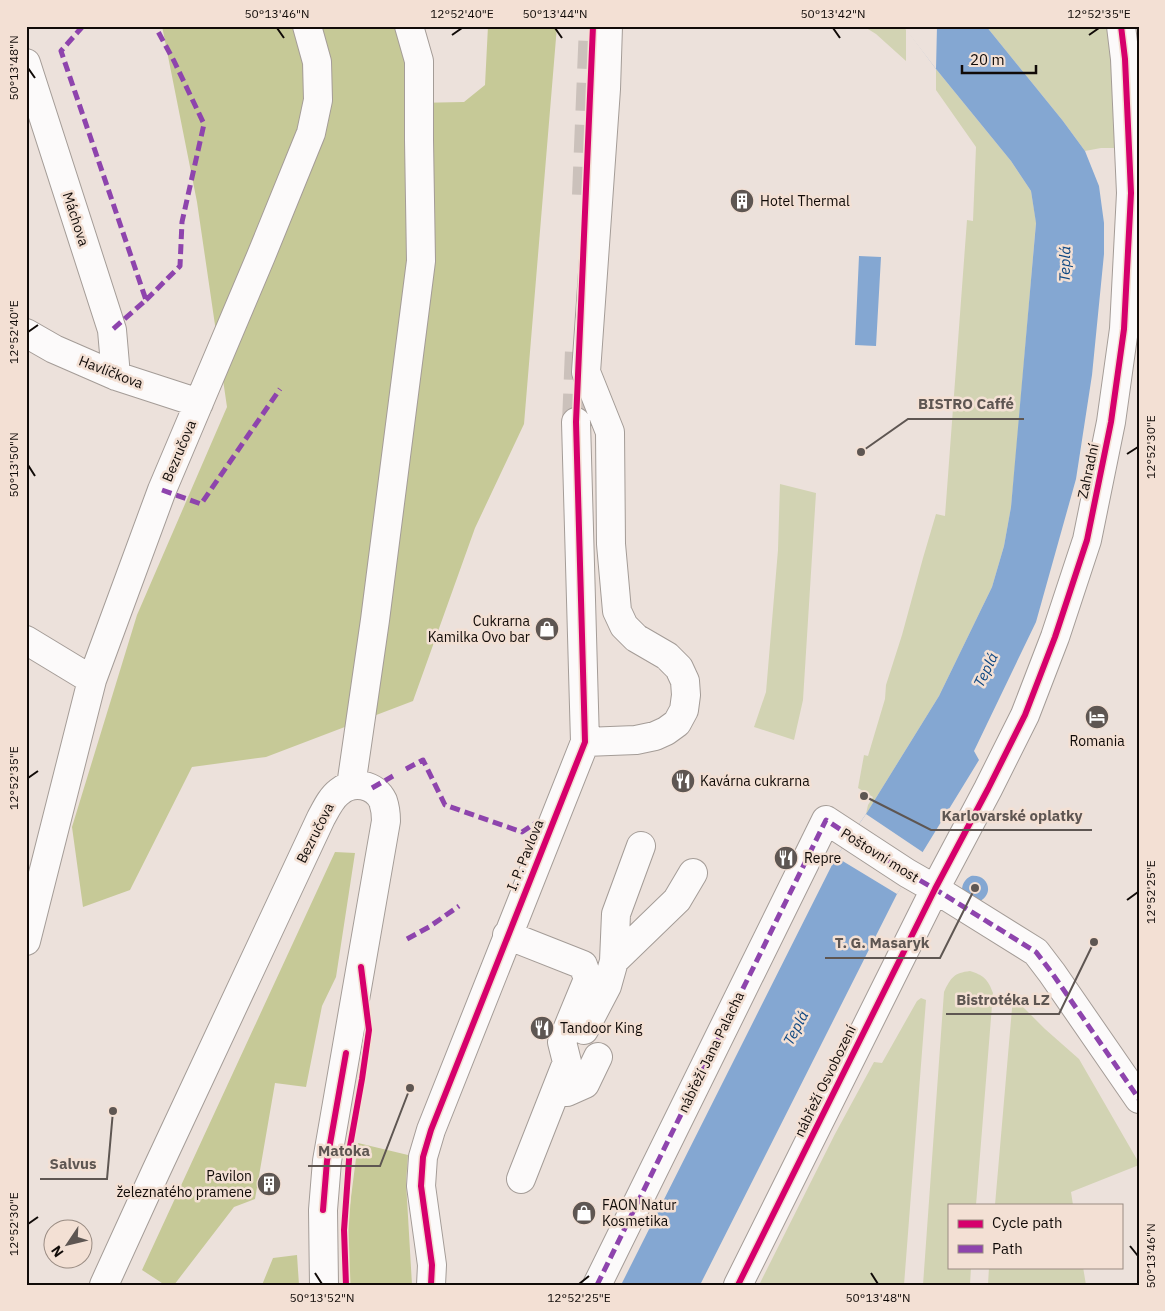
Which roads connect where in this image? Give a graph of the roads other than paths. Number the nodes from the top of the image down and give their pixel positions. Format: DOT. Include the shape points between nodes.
graph roads {
  1 [pos="307,26"];
  2 [pos="408,26"];
  3 [pos="608,26"];
  4 [pos="1121,26"];
  5 [pos="26,64"];
  6 [pos="26,333"];
  7 [pos="116,376"];
  8 [pos="199,403"];
  9 [pos="576,422"];
  10 [pos="32,647"];
  11 [pos="92,680"];
  12 [pos="585,742"];
  13 [pos="351,786"];
  14 [pos="826,820"];
  15 [pos="641,846"];
  16 [pos="693,872"];
  17 [pos="935,889"];
  18 [pos="507,935"];
  19 [pos="26,940"];
  20 [pos="614,961"];
  21 [pos="598,1057"];
  22 [pos="568,1062"];
  23 [pos="557,1089"];
  24 [pos="1139,1099"];
  25 [pos="521,1179"];
  26 [pos="104,1285"];
  27 [pos="324,1285"];
  28 [pos="432,1285"];
  29 [pos="597,1285"];
  30 [pos="738,1285"];
  1 -- 8 [label="street, Bezručova" via="317,62 318,100 311,133"];
  2 -- 13 [label="street" via="419,61 421,261"];
  3 -- 12 [label="street" via="586,372 610,432 611,544 617,611 624,626 636,638 667,656 679,668 686,681 686,695 684,710 677,723 666,731 636,740"];
  4 -- 17 [label="street, Zahradní" via="1131,193 1124,329 1111,422 1087,540 1025,715"];
  5 -- 7 [label="street, Máchova" via="112,330"];
  6 -- 7 [label="street, Havlíčkova"];
  7 -- 8 [label="street, Havlíčkova"];
  8 -- 11 [label="street, Bezručova" via="162,490"];
  9 -- 12 [label="street, I. P. Pavlova"];
  10 -- 11 [label="street"];
  11 -- 19 [label="street, Bezručova"];
  12 -- 18 [label="street, I. P. Pavlova"];
  13 -- 26 [label="street, Bezručova" via="337,793 321,818"];
  13 -- 27 [label="street" via="372,788 383,802 386,821 326,1161"];
  14 -- 17 [label="street, Poštovní most"];
  14 -- 29 [label="street, nábřeží Jana Palacha"];
  15 -- 20 [label="street" via="616,914"];
  16 -- 20 [label="street" via="677,900"];
  17 -- 24 [label="street, Poštovní most" via="1036,952"];
  17 -- 30 [label="street, nábřeží Osvobození"];
  18 -- 22 [label="street" via="583,965 588,979 562,1042"];
  18 -- 28 [label="street, I. P. Pavlova" via="423,1157 421,1186"];
  20 -- 22 [label="street" via="607,986"];
  21 -- 23 [label="street" via="585,1084 567,1092"];
  22 -- 23 [label="street"];
  23 -- 25 [label="street"];
}
